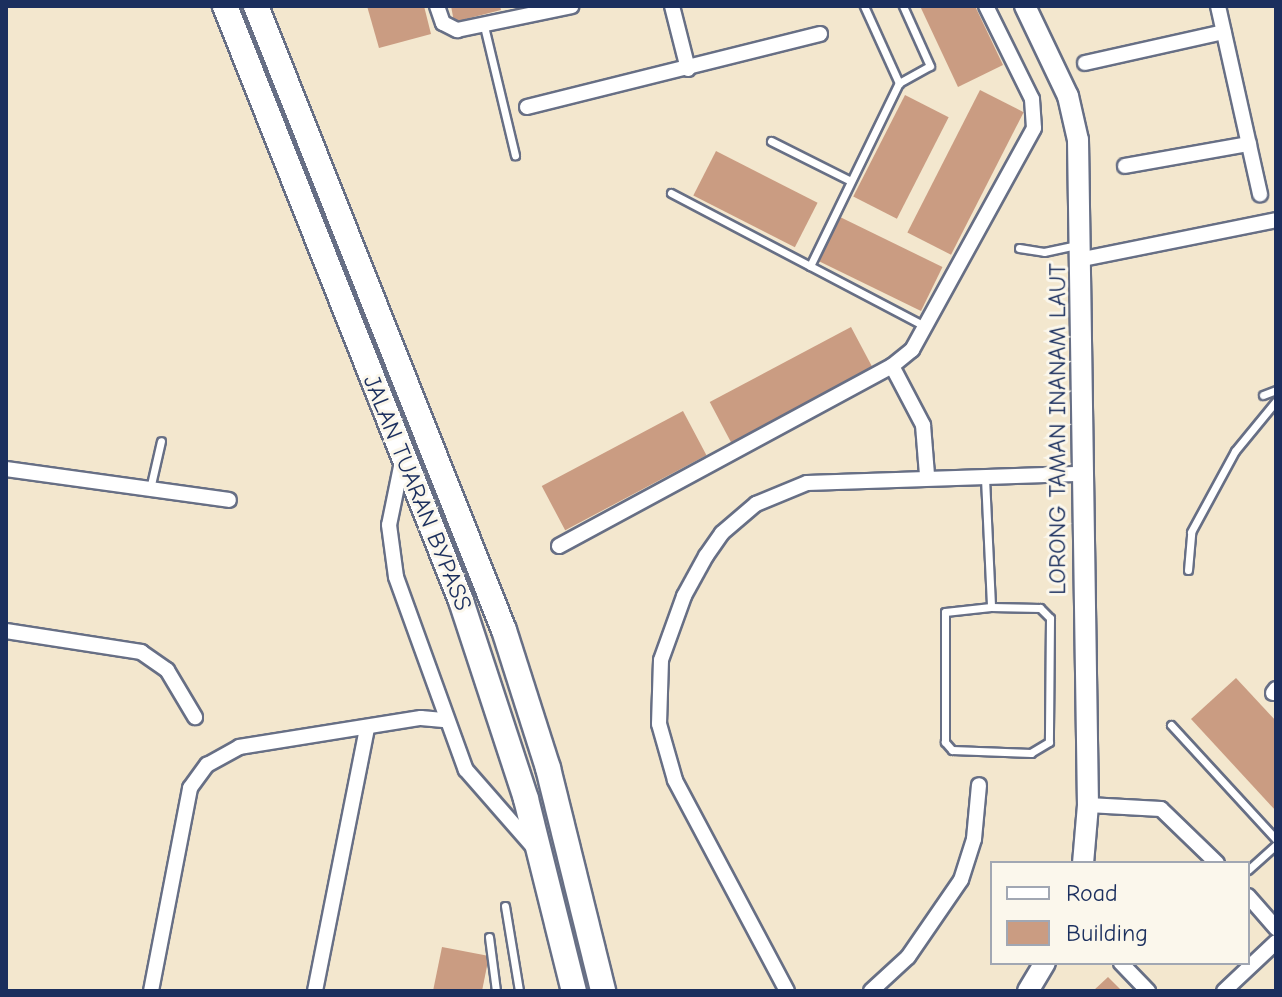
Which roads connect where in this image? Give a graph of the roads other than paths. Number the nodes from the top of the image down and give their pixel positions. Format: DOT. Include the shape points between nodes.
graph roads {
  1 [pos="225,6"];
  2 [pos="256,6"];
  3 [pos="437,6"];
  4 [pos="572,6"];
  5 [pos="672,6"];
  6 [pos="864,6"];
  7 [pos="903,6"];
  8 [pos="986,6"];
  9 [pos="1025,6"];
  10 [pos="1218,6"];
  11 [pos="484,26"];
  12 [pos="1224,32"];
  13 [pos="820,34"];
  14 [pos="1085,63"];
  15 [pos="688,69"];
  16 [pos="899,83"];
  17 [pos="527,107"];
  18 [pos="771,141"];
  19 [pos="1249,144"];
  20 [pos="515,155"];
  21 [pos="1125,166"];
  22 [pos="851,181"];
  23 [pos="671,193"];
  24 [pos="1260,194"];
  25 [pos="1276,220"];
  26 [pos="1019,248"];
  27 [pos="1083,251"];
  28 [pos="810,266"];
  29 [pos="925,327"];
  30 [pos="892,366"];
  31 [pos="1276,390"];
  32 [pos="1263,395"];
  33 [pos="1276,401"];
  34 [pos="161,441"];
  35 [pos="403,455"];
  36 [pos="6,469"];
  37 [pos="1083,474"];
  38 [pos="927,475"];
  39 [pos="985,476"];
  40 [pos="150,489"];
  41 [pos="229,500"];
  42 [pos="559,546"];
  43 [pos="1188,570"];
  44 [pos="991,607"];
  45 [pos="6,631"];
  46 [pos="440,702"];
  47 [pos="195,717"];
  48 [pos="421,718"];
  49 [pos="446,720"];
  50 [pos="1171,725"];
  51 [pos="367,728"];
  52 [pos="979,785"];
  53 [pos="1088,805"];
  54 [pos="1276,842"];
  55 [pos="542,858"];
  56 [pos="1083,861"];
  57 [pos="1215,861"];
  58 [pos="1250,868"];
  59 [pos="1250,898"];
  60 [pos="505,906"];
  61 [pos="1276,928"];
  62 [pos="489,937"];
  63 [pos="1276,942"];
  64 [pos="1044,965"];
  65 [pos="1123,965"];
  66 [pos="151,991"];
  67 [pos="315,991"];
  68 [pos="496,991"];
  69 [pos="519,991"];
  70 [pos="574,991"];
  71 [pos="603,991"];
  72 [pos="787,991"];
  73 [pos="871,991"];
  74 [pos="1028,991"];
  75 [pos="1148,991"];
  76 [pos="1224,991"];
  1 -- 35 [label="highway, JALAN TUARAN BYPASS"];
  2 -- 71 [label="highway, JALAN TUARAN BYPASS" via="504,630 548,768"];
  3 -- 11 [label="street" via="449,28"];
  4 -- 11 [label="street"];
  5 -- 15 [label="street"];
  6 -- 16 [label="lane"];
  7 -- 16 [label="lane" via="930,66"];
  8 -- 29 [label="street" via="1032,99 1034,128"];
  9 -- 27 [label="main road, LORONG TAMAN INANAM LAUT" via="1074,114"];
  10 -- 12 [label="street"];
  11 -- 20 [label="lane"];
  12 -- 14 [label="street"];
  12 -- 19 [label="street"];
  13 -- 15 [label="street"];
  15 -- 17 [label="street"];
  16 -- 22 [label="lane"];
  18 -- 22 [label="lane"];
  19 -- 21 [label="street"];
  19 -- 24 [label="street"];
  22 -- 28 [label="lane"];
  23 -- 28 [label="lane"];
  25 -- 27 [label="street"];
  26 -- 27 [label="lane"];
  27 -- 37 [label="main road, LORONG TAMAN INANAM LAUT"];
  28 -- 29 [label="lane"];
  29 -- 30 [label="street" via="912,350"];
  30 -- 38 [label="street" via="923,425"];
  30 -- 42 [label="street"];
  31 -- 32 [label="lane"];
  33 -- 43 [label="lane" via="1235,451 1191,532"];
  34 -- 40 [label="lane"];
  35 -- 46 [label="street" via="389,525 390,551"];
  35 -- 55 [label="highway, JALAN TUARAN BYPASS" via="499,711"];
  36 -- 40 [label="street"];
  37 -- 39 [label="street"];
  37 -- 53 [label="main road, LORONG TAMAN INANAM LAUT"];
  38 -- 39 [label="street"];
  38 -- 72 [label="street" via="807,483 756,504 722,533 706,556 684,596 661,660 658,689 665,753"];
  39 -- 44 [label="lane"];
  40 -- 41 [label="street"];
  44 -- 44 [label="lane" via="945,612 945,742 952,750 1031,753 1049,742 1050,618 1040,608"];
  45 -- 47 [label="street" via="141,652 167,670"];
  46 -- 48 [label="street"];
  46 -- 49 [label="street"];
  48 -- 49 [label="street"];
  48 -- 51 [label="street"];
  49 -- 55 [label="street" via="473,782"];
  50 -- 54 [label="lane"];
  51 -- 66 [label="street" via="239,747 198,773 190,788"];
  51 -- 67 [label="street"];
  52 -- 73 [label="street" via="974,839 961,880 908,957"];
  53 -- 56 [label="main road, LORONG TAMAN INANAM LAUT"];
  53 -- 57 [label="street" via="1161,809"];
  54 -- 58 [label="lane"];
  55 -- 70 [label="highway, JALAN TUARAN BYPASS"];
  59 -- 61 [label="street"];
  60 -- 69 [label="lane"];
  62 -- 68 [label="lane"];
  63 -- 76 [label="street"];
  64 -- 74 [label="main road"];
  65 -- 75 [label="street"];
}
